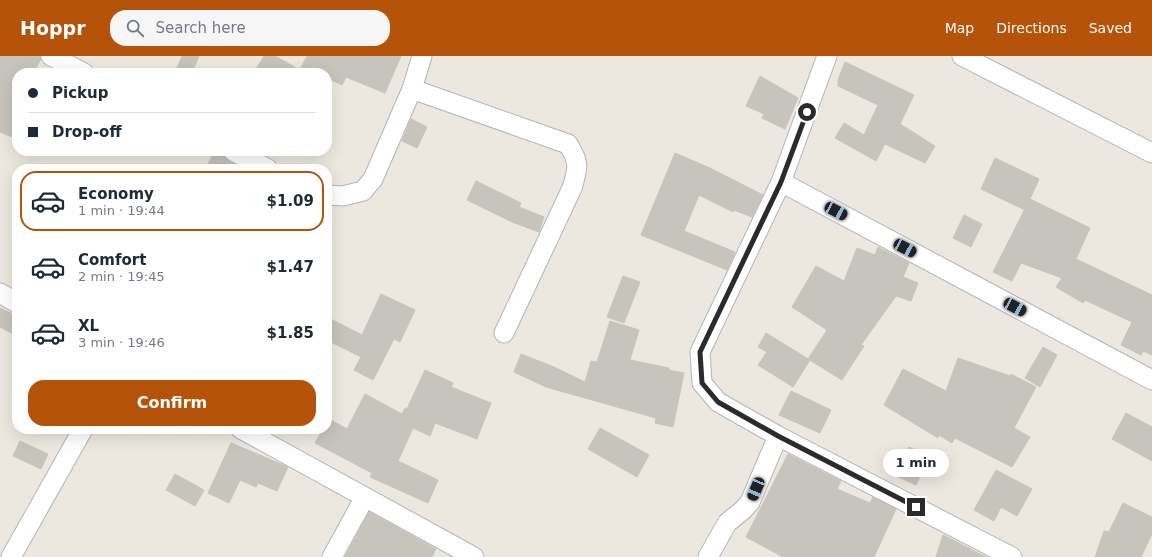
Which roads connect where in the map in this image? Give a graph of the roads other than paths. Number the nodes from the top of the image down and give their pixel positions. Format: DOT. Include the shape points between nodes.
graph roads {
  1 [pos="51,56"];
  2 [pos="422,56"];
  3 [pos="827,56"];
  4 [pos="962,56"];
  5 [pos="74,68"];
  6 [pos="412,89"];
  7 [pos="1152,153"];
  8 [pos="243,156"];
  9 [pos="259,164"];
  10 [pos="781,182"];
  11 [pos="332,196"];
  12 [pos="0,293"];
  13 [pos="12,300"];
  14 [pos="504,333"];
  15 [pos="1152,380"];
  16 [pos="81,434"];
  17 [pos="250,434"];
  18 [pos="778,436"];
  19 [pos="365,498"];
  20 [pos="11,557"];
  21 [pos="332,557"];
  22 [pos="474,557"];
  23 [pos="708,557"];
  24 [pos="1012,557"];
  1 -- 5 [label="street"];
  2 -- 6 [label="street"];
  3 -- 10 [label="street"];
  4 -- 7 [label="street"];
  6 -- 11 [label="street" via="373,179 363,191"];
  6 -- 14 [label="street" via="568,144 574,154 578,169 572,188"];
  8 -- 9 [label="street"];
  10 -- 15 [label="street"];
  10 -- 18 [label="street" via="700,352 702,383 718,402"];
  12 -- 13 [label="street"];
  16 -- 20 [label="street"];
  17 -- 19 [label="street"];
  18 -- 23 [label="street" via="750,502 727,523"];
  18 -- 24 [label="street"];
  19 -- 21 [label="street"];
  19 -- 22 [label="street"];
}
